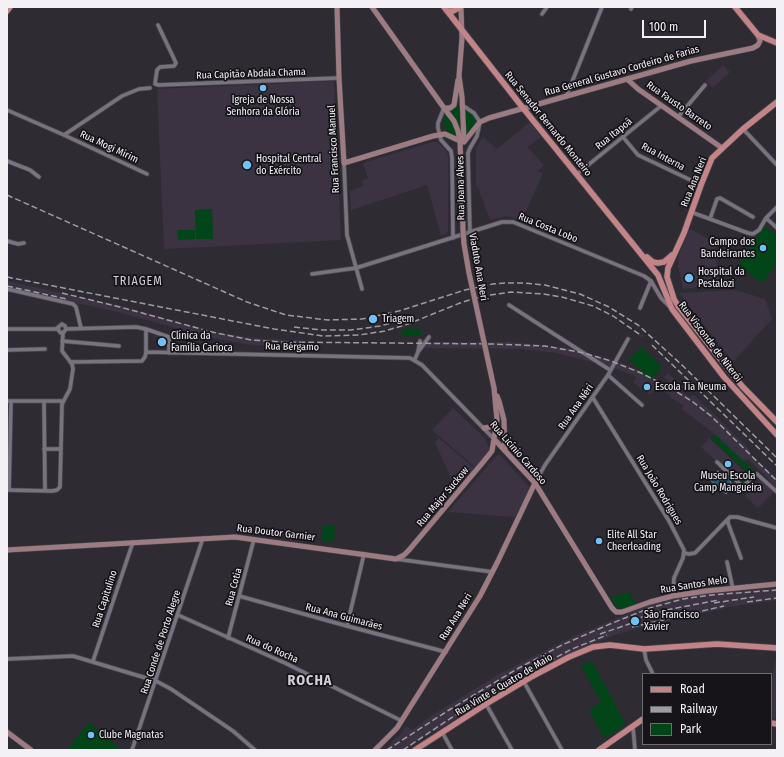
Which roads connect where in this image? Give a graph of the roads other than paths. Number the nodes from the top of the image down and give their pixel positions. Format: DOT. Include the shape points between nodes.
graph roads {
  1 [pos="10,7"];
  2 [pos="337,7"];
  3 [pos="372,7"];
  4 [pos="460,7"];
  5 [pos="547,7"];
  6 [pos="602,7"];
  7 [pos="737,8"];
  8 [pos="445,9"];
  9 [pos="7,11"];
  10 [pos="542,14"];
  11 [pos="158,25"];
  12 [pos="461,30"];
  13 [pos="758,35"];
  14 [pos="777,43"];
  15 [pos="459,76"];
  16 [pos="339,78"];
  17 [pos="627,79"];
  18 [pos="705,85"];
  19 [pos="150,88"];
  20 [pos="565,97"];
  21 [pos="777,102"];
  22 [pos="462,105"];
  23 [pos="662,106"];
  24 [pos="444,108"];
  25 [pos="523,108"];
  26 [pos="7,110"];
  27 [pos="678,117"];
  28 [pos="480,122"];
  29 [pos="744,130"];
  30 [pos="64,135"];
  31 [pos="439,135"];
  32 [pos="623,138"];
  33 [pos="475,139"];
  34 [pos="464,140"];
  35 [pos="722,148"];
  36 [pos="7,160"];
  37 [pos="344,163"];
  38 [pos="777,165"];
  39 [pos="147,174"];
  40 [pos="577,174"];
  41 [pos="39,177"];
  42 [pos="700,185"];
  43 [pos="777,207"];
  44 [pos="691,212"];
  45 [pos="753,217"];
  46 [pos="766,218"];
  47 [pos="710,219"];
  48 [pos="777,228"];
  49 [pos="470,234"];
  50 [pos="453,238"];
  51 [pos="7,241"];
  52 [pos="24,243"];
  53 [pos="678,247"];
  54 [pos="640,252"];
  55 [pos="356,268"];
  56 [pos="312,274"];
  57 [pos="651,281"];
  58 [pos="7,289"];
  59 [pos="362,289"];
  60 [pos="509,305"];
  61 [pos="640,308"];
  62 [pos="672,309"];
  63 [pos="81,328"];
  64 [pos="146,328"];
  65 [pos="7,329"];
  66 [pos="57,329"];
  67 [pos="64,331"];
  68 [pos="429,337"];
  69 [pos="628,338"];
  70 [pos="420,341"];
  71 [pos="62,342"];
  72 [pos="120,346"];
  73 [pos="45,349"];
  74 [pos="7,350"];
  75 [pos="146,352"];
  76 [pos="169,352"];
  77 [pos="418,352"];
  78 [pos="415,359"];
  79 [pos="70,362"];
  80 [pos="610,370"];
  81 [pos="730,371"];
  82 [pos="608,374"];
  83 [pos="724,377"];
  84 [pos="739,381"];
  85 [pos="732,386"];
  86 [pos="495,391"];
  87 [pos="593,398"];
  88 [pos="9,401"];
  89 [pos="44,401"];
  90 [pos="62,401"];
  91 [pos="642,405"];
  92 [pos="497,420"];
  93 [pos="777,422"];
  94 [pos="484,428"];
  95 [pos="777,435"];
  96 [pos="494,439"];
  97 [pos="44,449"];
  98 [pos="61,449"];
  99 [pos="492,450"];
  100 [pos="505,451"];
  101 [pos="717,462"];
  102 [pos="535,483"];
  103 [pos="8,490"];
  104 [pos="45,491"];
  105 [pos="777,492"];
  106 [pos="728,519"];
  107 [pos="777,528"];
  108 [pos="203,538"];
  109 [pos="254,539"];
  110 [pos="133,542"];
  111 [pos="7,550"];
  112 [pos="684,553"];
  113 [pos="364,554"];
  114 [pos="741,558"];
  115 [pos="396,559"];
  116 [pos="727,562"];
  117 [pos="493,572"];
  118 [pos="777,584"];
  119 [pos="733,589"];
  120 [pos="239,596"];
  121 [pos="673,596"];
  122 [pos="616,612"];
  123 [pos="178,615"];
  124 [pos="347,626"];
  125 [pos="228,638"];
  126 [pos="777,648"];
  127 [pos="644,649"];
  128 [pos="446,652"];
  129 [pos="7,659"];
  130 [pos="93,661"];
  131 [pos="652,673"];
  132 [pos="156,681"];
  133 [pos="524,682"];
  134 [pos="486,704"];
  135 [pos="642,720"];
  136 [pos="402,721"];
  137 [pos="633,727"];
  138 [pos="7,732"];
  139 [pos="442,732"];
  140 [pos="30,750"];
  141 [pos="132,750"];
  142 [pos="255,750"];
  143 [pos="376,750"];
  144 [pos="415,750"];
  145 [pos="452,750"];
  146 [pos="512,750"];
  147 [pos="562,750"];
  148 [pos="599,750"];
  149 [pos="635,750"];
  1 -- 9 [label="main road"];
  2 -- 16 [label="main road, Rua Francisco Manuel"];
  3 -- 24 [label="main road"];
  4 -- 8 [label="main road" via="453,11"];
  4 -- 12 [label="main road"];
  5 -- 10 [label="street"];
  6 -- 20 [label="street"];
  7 -- 13 [label="main road"];
  8 -- 12 [label="main road, Rua Senador Bernardo Monteiro"];
  11 -- 16 [label="street, Rua Capitão Abdala Chama" via="176,63 174,66 160,67 157,70 155,84 163,86"];
  12 -- 15 [label="main road"];
  12 -- 25 [label="main road, Rua Senador Bernardo Monteiro"];
  13 -- 14 [label="main road"];
  13 -- 17 [label="main road, Rua General Gustavo Cordeiro de Farias" via="760,41 753,48 710,56"];
  15 -- 22 [label="main road"];
  15 -- 24 [label="main road" via="454,105 448,109"];
  16 -- 37 [label="main road, Rua Francisco Manuel"];
  17 -- 20 [label="main road, Rua General Gustavo Cordeiro de Farias"];
  17 -- 23 [label="main road, Rua Fausto Barreto"];
  18 -- 27 [label="street"];
  19 -- 30 [label="street" via="139,89 122,96"];
  20 -- 25 [label="main road, Rua General Gustavo Cordeiro de Farias"];
  21 -- 29 [label="main road, Rua Ana Neri"];
  22 -- 28 [label="street" via="474,113"];
  22 -- 34 [label="main road"];
  23 -- 27 [label="main road, Rua Fausto Barreto"];
  23 -- 32 [label="street, Rua Itapoã"];
  24 -- 31 [label="street" via="438,123"];
  24 -- 34 [label="main road"];
  25 -- 28 [label="main road, Rua General Gustavo Cordeiro de Farias"];
  25 -- 40 [label="main road, Rua Senador Bernardo Monteiro"];
  26 -- 30 [label="street"];
  27 -- 35 [label="main road, Rua Fausto Barreto"];
  28 -- 33 [label="street, Rua Joana Alves"];
  28 -- 34 [label="main road"];
  29 -- 35 [label="main road, Rua Ana Neri"];
  29 -- 38 [label="street"];
  30 -- 39 [label="street, Rua Mogi Mirim"];
  31 -- 34 [label="main road" via="445,134"];
  31 -- 37 [label="main road"];
  31 -- 50 [label="street" via="451,151 452,158"];
  32 -- 40 [label="street, Rua Itapoã"];
  32 -- 42 [label="street, Rua Interna" via="638,155"];
  33 -- 34 [label="street"];
  33 -- 49 [label="street, Rua Joana Alves" via="468,153"];
  34 -- 86 [label="main road, Viaduto Ana Neri, bridge" via="460,154 463,228 469,273"];
  35 -- 42 [label="main road, Rua Ana Neri" via="712,158"];
  36 -- 41 [label="street"];
  37 -- 55 [label="street, Rua Francisco Manuel" via="347,235"];
  40 -- 54 [label="main road, Rua Senador Bernardo Monteiro"];
  42 -- 44 [label="main road, Rua Ana Neri"];
  43 -- 46 [label="street"];
  44 -- 47 [label="street"];
  44 -- 53 [label="main road, Rua Ana Neri"];
  45 -- 47 [label="street" via="720,198 717,199"];
  46 -- 47 [label="street" via="753,234"];
  46 -- 48 [label="street"];
  49 -- 50 [label="street, Rua Costa Lobo"];
  49 -- 57 [label="street, Rua Costa Lobo" via="502,222 513,222"];
  50 -- 55 [label="street, Rua Costa Lobo"];
  51 -- 52 [label="street"];
  53 -- 54 [label="main road" via="667,260 658,262 653,262"];
  53 -- 81 [label="main road, Rua Visconde de Niterói" via="668,268 667,277 674,299"];
  54 -- 62 [label="main road, Rua Visconde de Niterói" via="658,275"];
  55 -- 56 [label="street, Rua Costa Lobo"];
  55 -- 59 [label="street, Rua Francisco Manuel"];
  57 -- 61 [label="street"];
  57 -- 62 [label="street" via="661,298"];
  58 -- 63 [label="street" via="73,304"];
  60 -- 80 [label="street"];
  62 -- 83 [label="main road, Rua Visconde de Niterói"];
  63 -- 64 [label="street"];
  63 -- 67 [label="street"];
  64 -- 75 [label="street"];
  64 -- 76 [label="street" via="169,337"];
  65 -- 66 [label="street"];
  66 -- 67 [label="street"];
  66 -- 67 [label="street" via="62,324 65,326"];
  67 -- 71 [label="street"];
  68 -- 77 [label="street"];
  69 -- 80 [label="street, Rua Ana Néri"];
  70 -- 77 [label="street"];
  71 -- 72 [label="street"];
  71 -- 79 [label="street" via="63,354"];
  73 -- 74 [label="street"];
  75 -- 76 [label="street, Rua Bérgamo"];
  75 -- 79 [label="street" via="142,361"];
  76 -- 78 [label="street, Rua Bérgamo"];
  77 -- 78 [label="street"];
  78 -- 94 [label="street, Rua Licínio Cardoso"];
  79 -- 90 [label="street" via="73,369 70,386"];
  80 -- 82 [label="street, Rua Ana Néri"];
  81 -- 83 [label="main road"];
  81 -- 84 [label="main road, Rua Visconde de Niterói"];
  82 -- 87 [label="street, Rua Ana Néri"];
  82 -- 91 [label="street"];
  83 -- 85 [label="main road, Rua Visconde de Niterói"];
  84 -- 85 [label="main road"];
  84 -- 93 [label="main road, Rua Visconde de Niterói"];
  85 -- 95 [label="main road, Rua Visconde de Niterói"];
  86 -- 92 [label="main road, Viaduto Ana Neri"];
  86 -- 100 [label="main road, Viaduto Ana Neri" via="504,420"];
  87 -- 102 [label="street, Rua Ana Néri"];
  87 -- 112 [label="street, Rua João Rodrigues" via="669,521"];
  88 -- 89 [label="street"];
  88 -- 103 [label="street"];
  89 -- 90 [label="street"];
  89 -- 97 [label="street"];
  90 -- 98 [label="street"];
  92 -- 94 [label="main road" via="490,427"];
  92 -- 96 [label="main road, Viaduto Ana Neri"];
  94 -- 96 [label="street, Rua Licínio Cardoso"];
  96 -- 99 [label="main road, Rua Major Suckow"];
  96 -- 100 [label="main road, Rua Licínio Cardoso"];
  97 -- 98 [label="street"];
  97 -- 104 [label="street"];
  98 -- 104 [label="street" via="60,487 55,491"];
  99 -- 100 [label="main road"];
  99 -- 115 [label="main road, Rua Major Suckow" via="409,550"];
  100 -- 102 [label="main road, Rua Licínio Cardoso"];
  101 -- 105 [label="street" via="743,487 758,474"];
  102 -- 117 [label="main road, Rua Ana Neri"];
  102 -- 122 [label="main road, Rua Licínio Cardoso"];
  103 -- 104 [label="street"];
  106 -- 107 [label="street" via="737,517"];
  106 -- 112 [label="street" via="695,553"];
  106 -- 114 [label="street"];
  108 -- 109 [label="main road, Rua Doutor Garnier"];
  108 -- 110 [label="main road, Rua Doutor Garnier"];
  108 -- 123 [label="street, Rua Conde de Porto Alegre"];
  109 -- 113 [label="main road, Rua Doutor Garnier"];
  109 -- 120 [label="street, Rua Cotia"];
  110 -- 111 [label="main road, Rua Doutor Garnier"];
  110 -- 130 [label="street, Rua Capitulino"];
  112 -- 121 [label="street" via="674,578"];
  113 -- 115 [label="main road, Rua Doutor Garnier"];
  113 -- 124 [label="street"];
  115 -- 117 [label="street, Rua Doutor Garnier"];
  116 -- 119 [label="street"];
  117 -- 128 [label="main road, Rua Ana Neri"];
  118 -- 119 [label="main road, Rua Santos Melo"];
  119 -- 121 [label="main road, Rua Santos Melo"];
  120 -- 124 [label="street, Rua Ana Guimarães"];
  120 -- 125 [label="street, Rua Cotia"];
  121 -- 122 [label="main road, Rua Santos Melo"];
  123 -- 125 [label="street, Rua do Rocha"];
  123 -- 132 [label="street, Rua Conde de Porto Alegre"];
  124 -- 128 [label="street, Rua Ana Guimarães"];
  125 -- 136 [label="street, Rua do Rocha"];
  126 -- 127 [label="main road, Rua Vinte e Quatro de Maio" via="717,644"];
  127 -- 131 [label="street"];
  127 -- 133 [label="main road, Rua Vinte e Quatro de Maio" via="606,645 593,647"];
  128 -- 136 [label="main road, Rua Ana Neri"];
  129 -- 130 [label="street" via="73,656"];
  130 -- 132 [label="street"];
  132 -- 141 [label="street, Rua Conde de Porto Alegre"];
  132 -- 142 [label="street" via="232,731"];
  133 -- 134 [label="main road, Rua Vinte e Quatro de Maio"];
  133 -- 147 [label="street"];
  134 -- 139 [label="main road, Rua Vinte e Quatro de Maio"];
  134 -- 146 [label="street"];
  135 -- 137 [label="main road"];
  136 -- 143 [label="main road, Rua Ana Neri" via="395,732"];
  137 -- 148 [label="main road"];
  137 -- 149 [label="street"];
  138 -- 140 [label="main road"];
  139 -- 144 [label="main road, Rua Vinte e Quatro de Maio"];
  139 -- 145 [label="street"];
}
